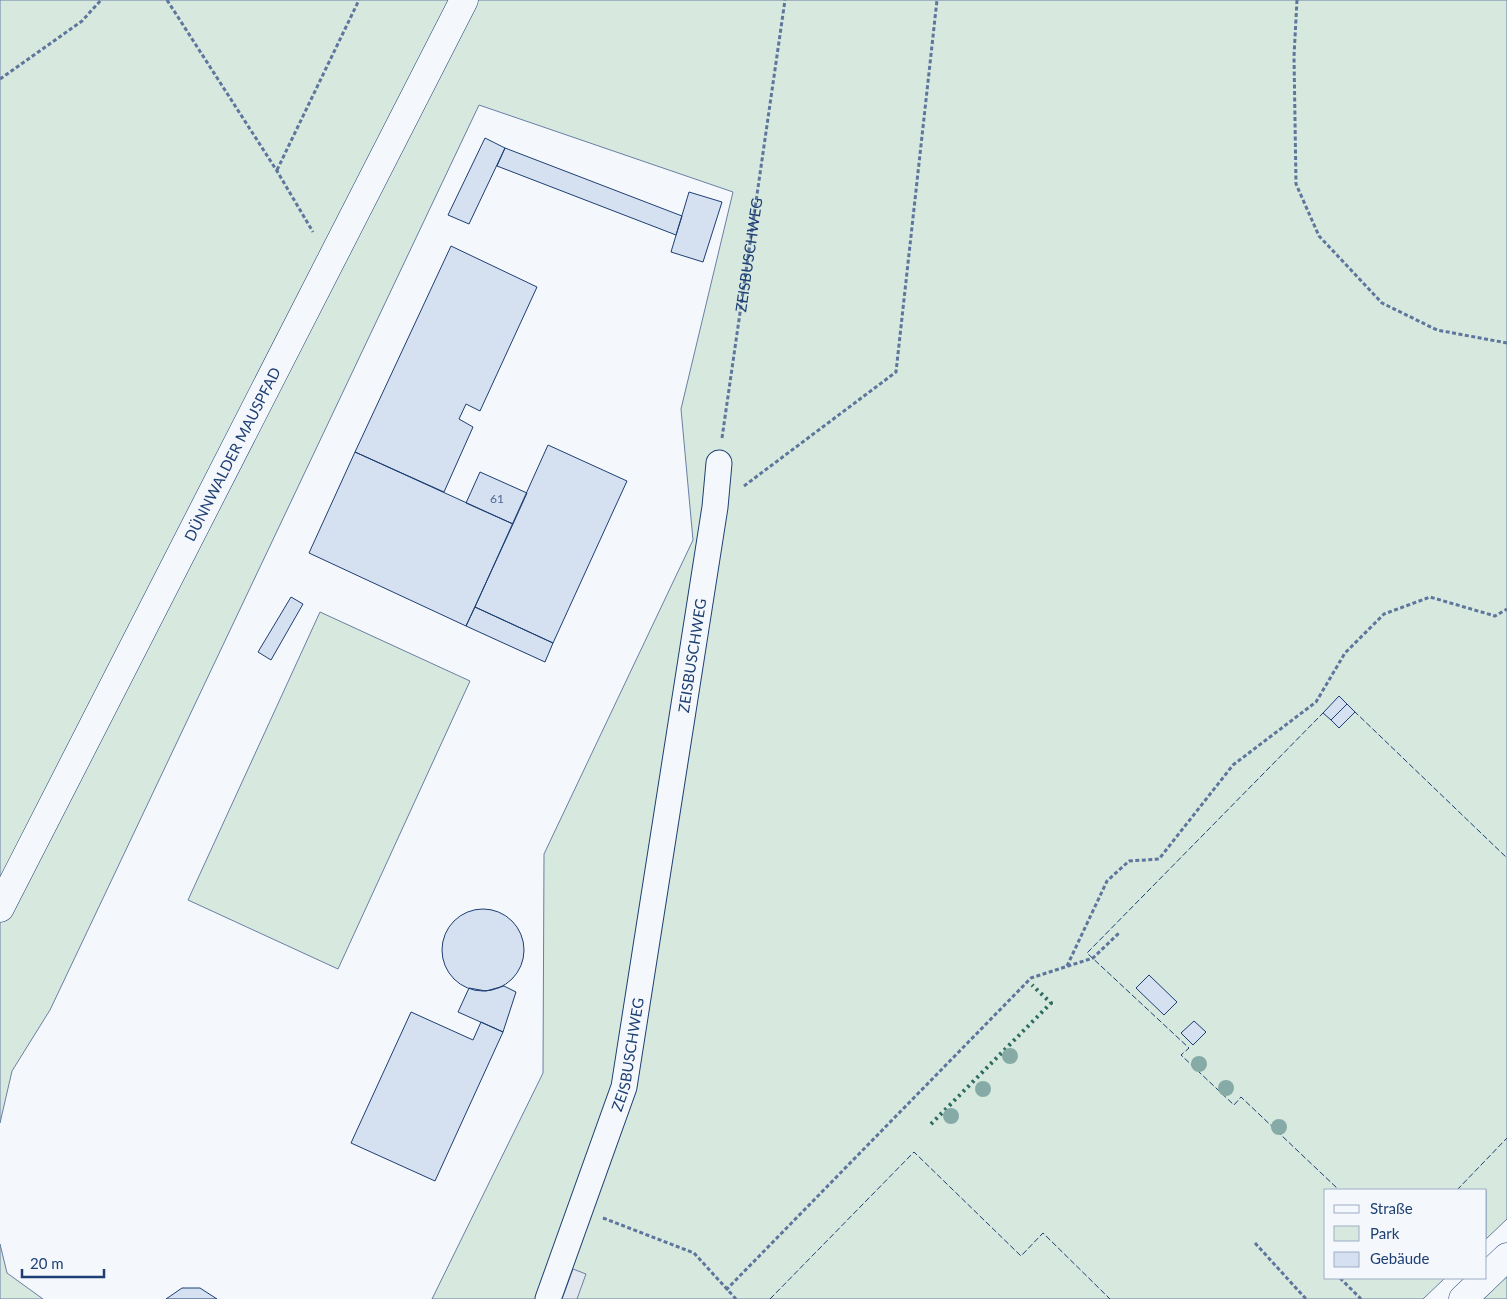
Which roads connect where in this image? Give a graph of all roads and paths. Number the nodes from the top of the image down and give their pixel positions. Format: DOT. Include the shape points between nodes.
graph roads {
  1 [pos="101,0"];
  2 [pos="167,0"];
  3 [pos="359,0"];
  4 [pos="464,0"];
  5 [pos="785,0"];
  6 [pos="937,0"];
  7 [pos="1297,0"];
  8 [pos="0,80"];
  9 [pos="277,171"];
  10 [pos="331,261"];
  11 [pos="1507,343"];
  12 [pos="719,463"];
  13 [pos="715,507"];
  14 [pos="1507,608"];
  15 [pos="0,908"];
  16 [pos="1119,933"];
  17 [pos="1067,966"];
  18 [pos="580,1210"];
  19 [pos="1255,1243"];
  20 [pos="1507,1257"];
  21 [pos="1487,1277"];
  22 [pos="1341,1279"];
  23 [pos="1485,1279"];
  24 [pos="726,1290"];
  25 [pos="548,1299"];
  26 [pos="736,1299"];
  27 [pos="1306,1299"];
  28 [pos="1361,1299"];
  29 [pos="1463,1299"];
  1 -- 8 [label="path" via="82,22"];
  2 -- 9 [label="path"];
  3 -- 9 [label="path"];
  4 -- 10 [label="main road, DÜNNWALDER MAUSPFAD"];
  5 -- 12 [label="path, ZEISBUSCHWEG"];
  6 -- 13 [label="path" via="896,372"];
  7 -- 11 [label="path" via="1294,56 1296,184 1319,236 1382,303 1437,330"];
  9 -- 10 [label="path"];
  10 -- 15 [label="main road, DÜNNWALDER MAUSPFAD"];
  12 -- 13 [label="street, ZEISBUSCHWEG"];
  13 -- 18 [label="street, ZEISBUSCHWEG" via="624,1087"];
  14 -- 17 [label="path" via="1494,616 1430,597 1384,614 1344,652 1316,702 1233,766 1159,859 1129,861 1107,881"];
  16 -- 17 [label="path" via="1093,958"];
  17 -- 24 [label="path" via="1031,978"];
  18 -- 24 [label="path" via="694,1253"];
  18 -- 25 [label="street, ZEISBUSCHWEG"];
  19 -- 27 [label="path"];
  20 -- 21 [label="main road"];
  22 -- 28 [label="path"];
  23 -- 29 [label="main road"];
  24 -- 26 [label="path"];
}
